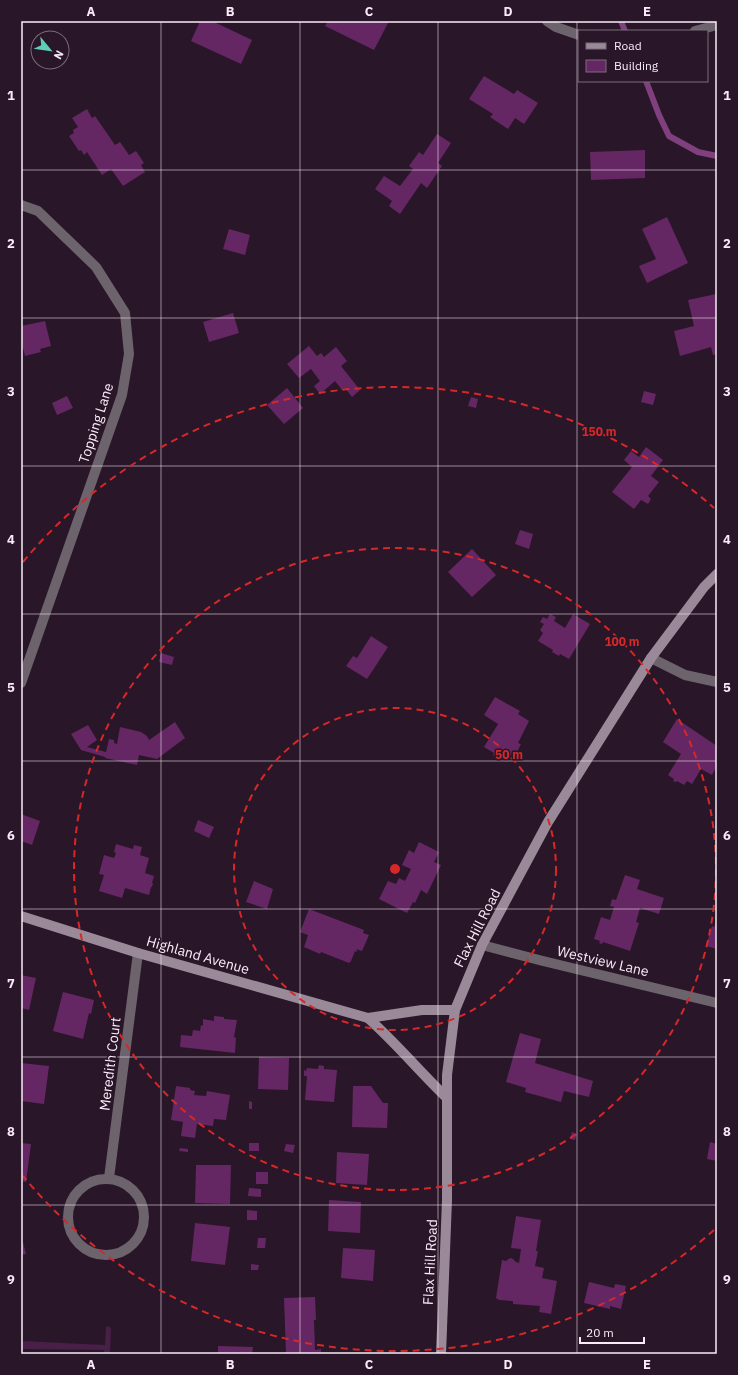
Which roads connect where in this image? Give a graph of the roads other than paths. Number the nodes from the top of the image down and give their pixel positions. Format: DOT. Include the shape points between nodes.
graph roads {
  1 [pos="547,21"];
  2 [pos="717,25"];
  3 [pos="699,30"];
  4 [pos="578,35"];
  5 [pos="21,204"];
  6 [pos="717,574"];
  7 [pos="651,658"];
  8 [pos="24,663"];
  9 [pos="21,682"];
  10 [pos="717,682"];
  11 [pos="21,916"];
  12 [pos="482,945"];
  13 [pos="138,953"];
  14 [pos="717,1003"];
  15 [pos="455,1010"];
  16 [pos="368,1018"];
  17 [pos="447,1098"];
  18 [pos="109,1178"];
  19 [pos="440,1354"];
  1 -- 4 [label="street"];
  2 -- 3 [label="street"];
  5 -- 8 [label="street, Topping Lane" via="38,211 96,267 125,313 129,354 122,395"];
  6 -- 7 [label="main road, Flax Hill Road" via="704,587"];
  7 -- 10 [label="street" via="686,674"];
  7 -- 12 [label="main road, Flax Hill Road" via="548,822"];
  8 -- 9 [label="street, Topping Lane"];
  11 -- 13 [label="main road, Highland Avenue"];
  12 -- 14 [label="street, Westview Lane"];
  12 -- 15 [label="main road, Flax Hill Road"];
  13 -- 16 [label="main road, Highland Avenue"];
  13 -- 18 [label="street, Meredith Court"];
  15 -- 16 [label="main road, Highland Avenue" via="422,1010"];
  15 -- 17 [label="main road, Flax Hill Road" via="447,1075"];
  16 -- 17 [label="main road, Highland Avenue"];
  17 -- 19 [label="main road, Flax Hill Road" via="447,1200"];
  18 -- 18 [label="street" via="122,1181 133,1189 141,1200 144,1213 143,1227 138,1239 128,1248 116,1254 102,1256 78,1244 67,1220 68,1207 74,1195 84,1185 96,1179"];
}
